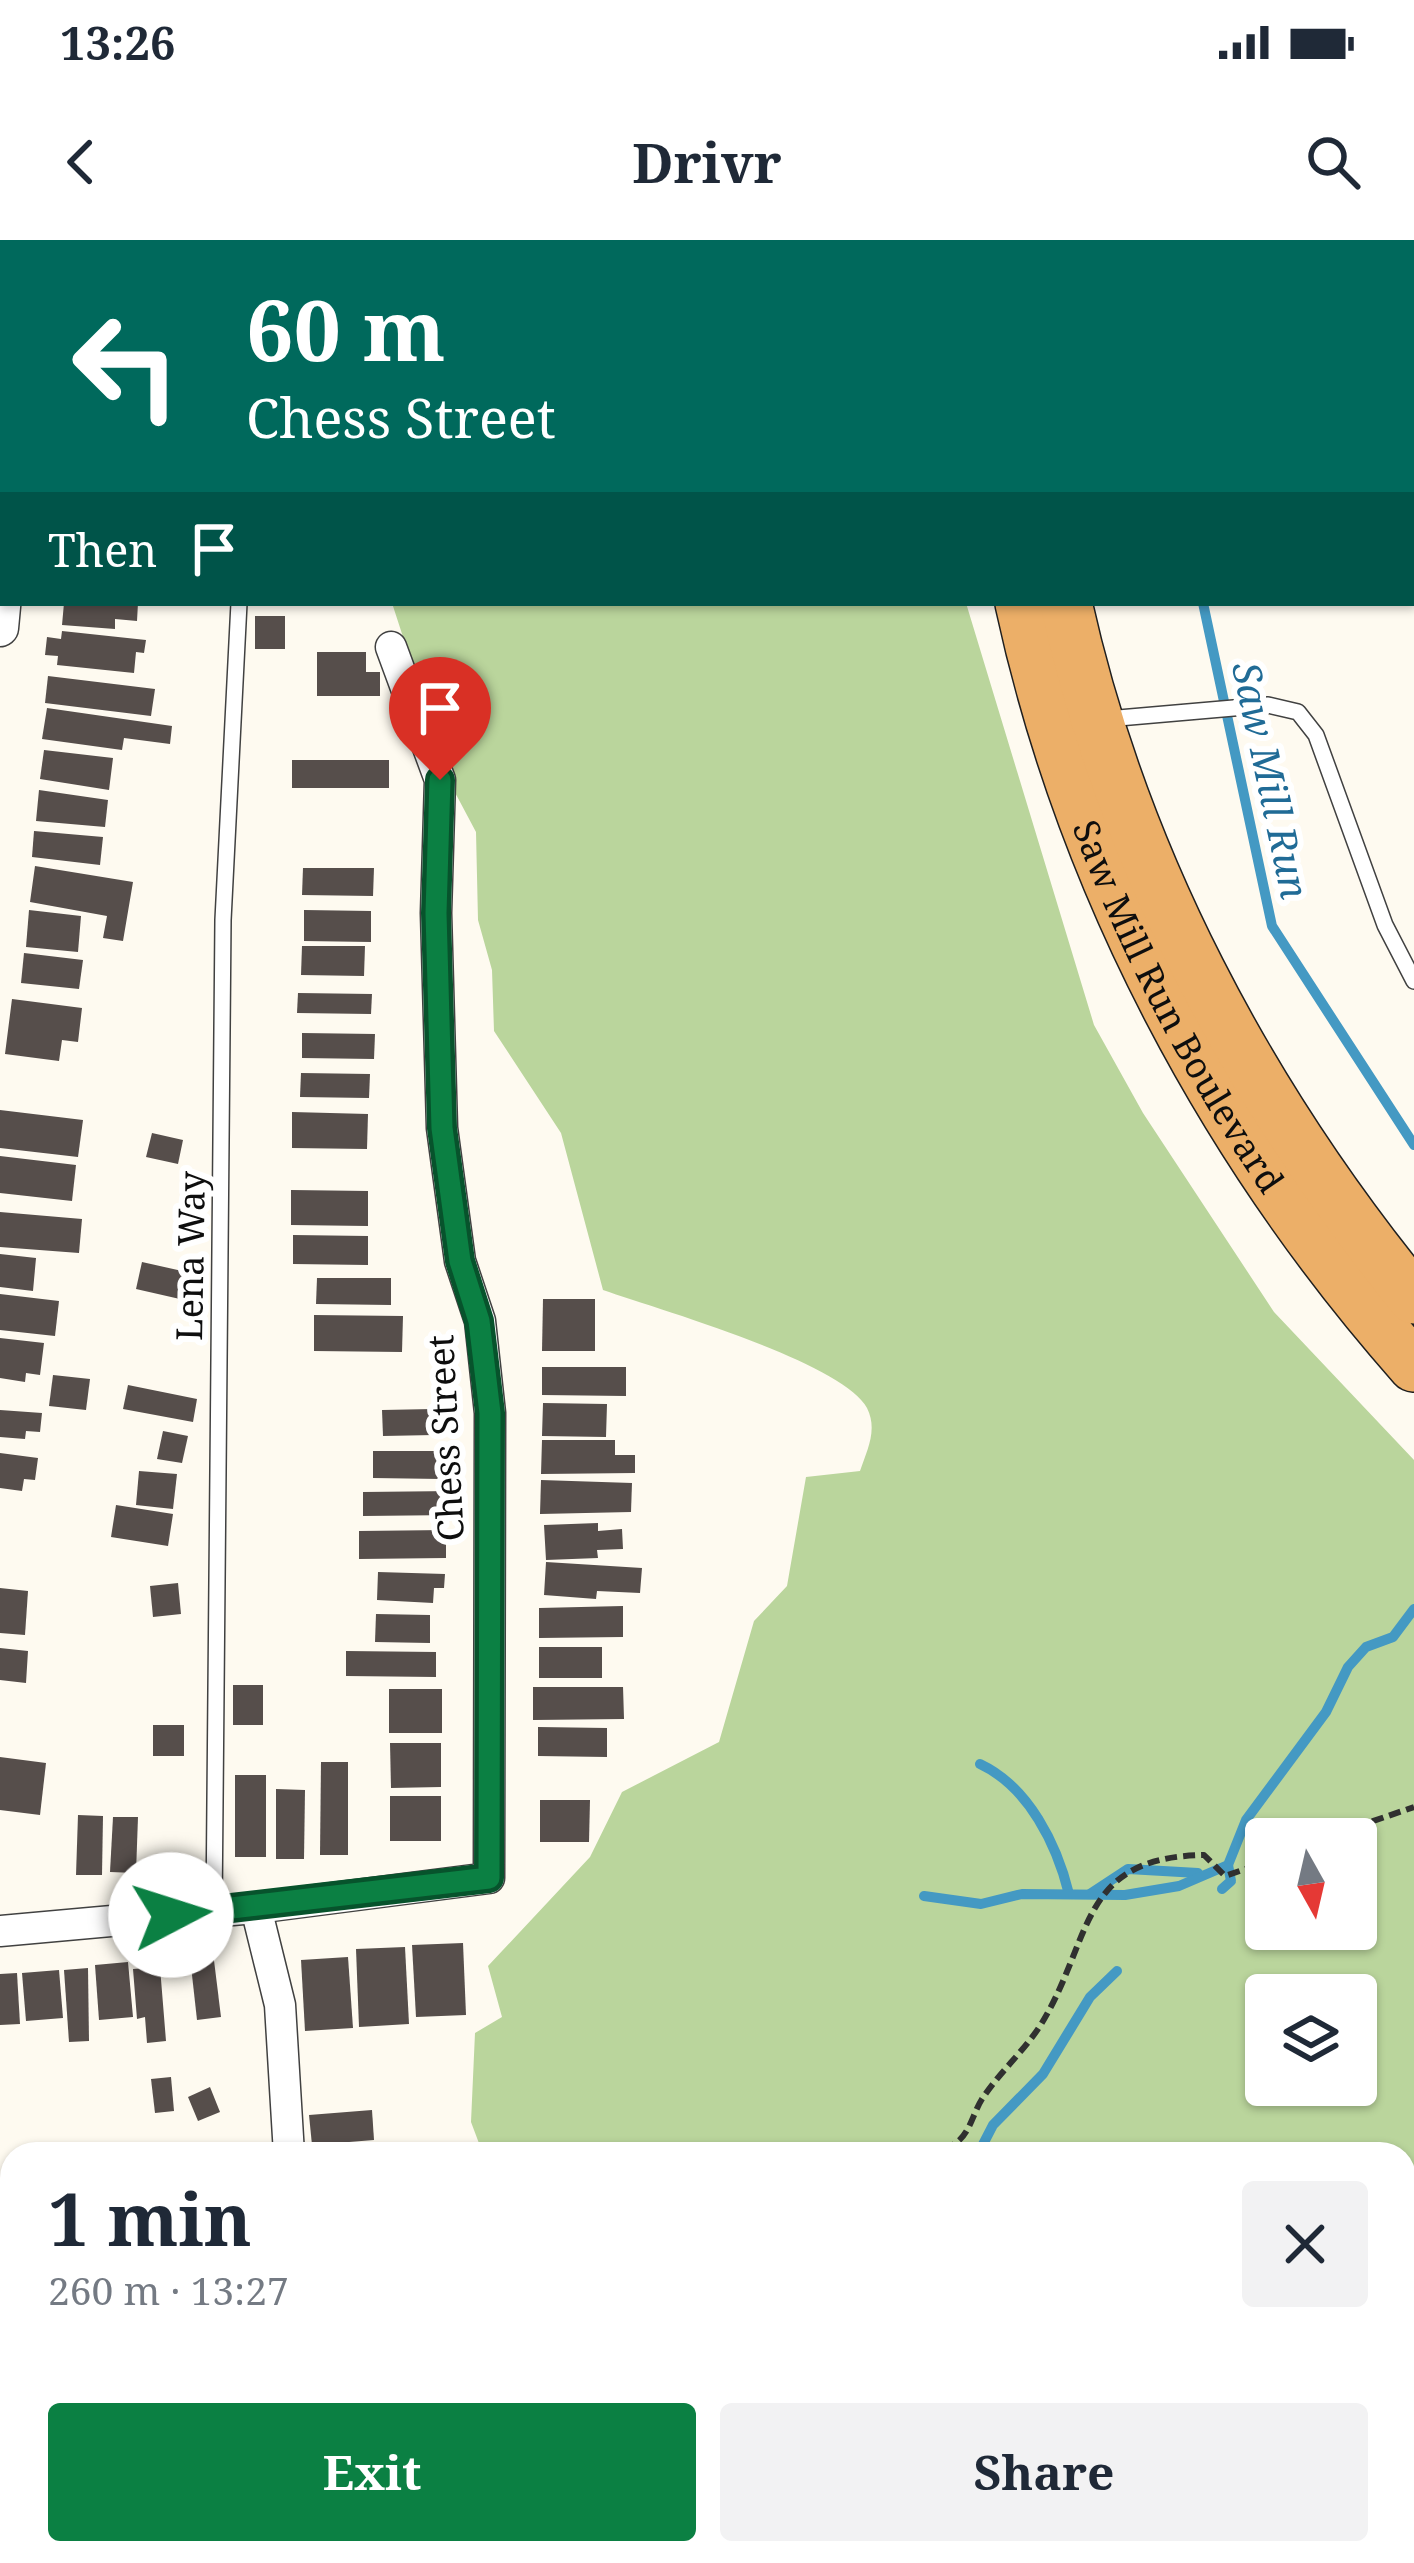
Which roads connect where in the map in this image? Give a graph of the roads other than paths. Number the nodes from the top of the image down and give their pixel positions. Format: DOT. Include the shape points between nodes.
graph roads {
  1 [pos="239,606"];
  2 [pos="1022,606"];
  3 [pos="1067,606"];
  4 [pos="391,647"];
  5 [pos="1098,720"];
  6 [pos="1414,981"];
  7 [pos="1414,1298"];
  8 [pos="1414,1366"];
  9 [pos="256,1908"];
  10 [pos="214,1911"];
  11 [pos="0,1931"];
  12 [pos="289,2142"];
  1 -- 10 [label="lane, Lena Way" via="223,920"];
  2 -- 8 [label="highway, Saw Mill Run Boulevard" via="1079,803 1163,998 1267,1175"];
  3 -- 5 [label="highway, Saw Mill Run Boulevard"];
  4 -- 9 [label="street, Chess Street" via="440,780 442,1128 490,1413 489,1878"];
  5 -- 6 [label="lane" via="1284,706 1309,722"];
  5 -- 7 [label="highway, Saw Mill Run Boulevard" via="1174,918 1234,1038 1316,1169"];
  9 -- 10 [label="street"];
  9 -- 12 [label="street" via="280,2005"];
  10 -- 11 [label="street"];
}
